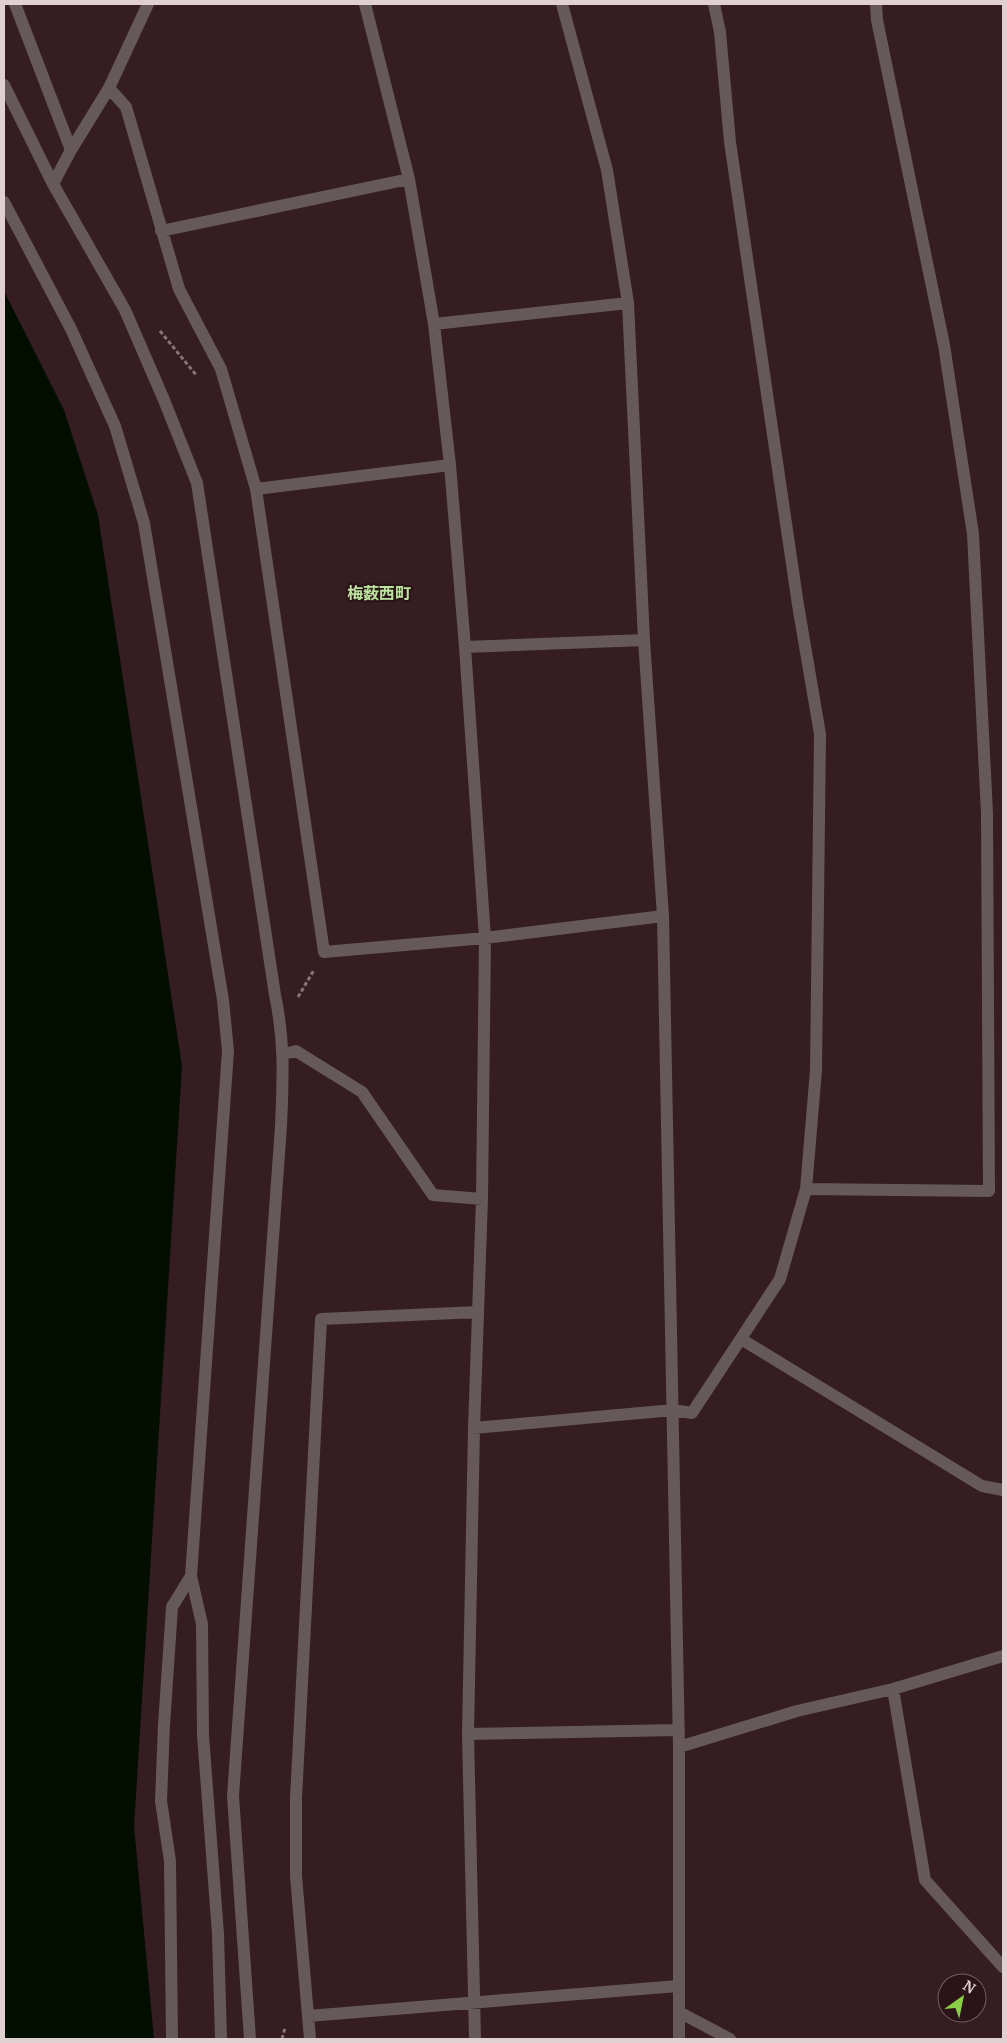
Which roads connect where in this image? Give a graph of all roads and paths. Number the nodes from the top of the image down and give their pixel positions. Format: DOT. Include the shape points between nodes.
graph roads {
  1 [pos="15,4"];
  2 [pos="148,4"];
  3 [pos="365,4"];
  4 [pos="562,4"];
  5 [pos="714,4"];
  6 [pos="876,4"];
  7 [pos="4,84"];
  8 [pos="109,88"];
  9 [pos="71,150"];
  10 [pos="409,179"];
  11 [pos="54,184"];
  12 [pos="4,202"];
  13 [pos="161,231"];
  14 [pos="628,303"];
  15 [pos="434,324"];
  16 [pos="156,326"];
  17 [pos="221,369"];
  18 [pos="450,465"];
  19 [pos="256,489"];
  20 [pos="644,640"];
  21 [pos="465,647"];
  22 [pos="663,916"];
  23 [pos="484,938"];
  24 [pos="324,952"];
  25 [pos="281,1025"];
  26 [pos="283,1054"];
  27 [pos="806,1189"];
  28 [pos="482,1198"];
  29 [pos="478,1312"];
  30 [pos="741,1338"];
  31 [pos="673,1410"];
  32 [pos="474,1428"];
  33 [pos="1003,1490"];
  34 [pos="191,1576"];
  35 [pos="1003,1656"];
  36 [pos="893,1689"];
  37 [pos="678,1730"];
  38 [pos="468,1734"];
  39 [pos="679,1747"];
  40 [pos="1003,1967"];
  41 [pos="678,1986"];
  42 [pos="473,2004"];
  43 [pos="679,2012"];
  44 [pos="308,2016"];
  45 [pos="172,2039"];
  46 [pos="220,2039"];
  47 [pos="250,2039"];
  48 [pos="310,2039"];
  49 [pos="475,2039"];
  50 [pos="679,2039"];
  51 [pos="730,2039"];
  1 -- 9 [label="street"];
  2 -- 8 [label="street"];
  3 -- 10 [label="street"];
  4 -- 14 [label="street" via="607,170"];
  5 -- 27 [label="street" via="720,32 730,142 820,734 816,1070"];
  6 -- 27 [label="street" via="944,346 974,534 987,813 989,1191"];
  7 -- 11 [label="street"];
  8 -- 9 [label="street"];
  8 -- 13 [label="street" via="126,107"];
  9 -- 11 [label="street"];
  10 -- 13 [label="street"];
  10 -- 15 [label="street"];
  11 -- 25 [label="street" via="125,310 197,483"];
  12 -- 34 [label="street" via="71,329 116,426 144,523 223,1000 228,1051"];
  13 -- 17 [label="street" via="179,289"];
  14 -- 15 [label="street"];
  14 -- 20 [label="street"];
  15 -- 18 [label="street"];
  16 -- 17 [label="path" via="198,378"];
  17 -- 19 [label="street"];
  18 -- 19 [label="street"];
  18 -- 21 [label="street"];
  19 -- 24 [label="street"];
  20 -- 21 [label="street"];
  20 -- 22 [label="street"];
  21 -- 23 [label="street"];
  22 -- 23 [label="street"];
  22 -- 31 [label="street"];
  23 -- 24 [label="street"];
  23 -- 28 [label="street"];
  24 -- 25 [label="path"];
  25 -- 26 [label="street"];
  26 -- 28 [label="street" via="296,1051 362,1092 433,1195"];
  26 -- 47 [label="street" via="281,1126 233,1796"];
  27 -- 30 [label="street" via="780,1279"];
  28 -- 29 [label="street"];
  29 -- 32 [label="street"];
  29 -- 44 [label="street" via="321,1319 296,1798 296,1876"];
  30 -- 31 [label="street" via="692,1413"];
  30 -- 33 [label="street" via="982,1486"];
  31 -- 32 [label="street"];
  31 -- 37 [label="street"];
  32 -- 38 [label="street"];
  34 -- 45 [label="street" via="172,1607 164,1725 161,1801 170,1861"];
  34 -- 46 [label="street" via="202,1624 203,1735 218,1934"];
  35 -- 36 [label="street"];
  36 -- 39 [label="street" via="797,1711"];
  36 -- 40 [label="street" via="925,1880"];
  37 -- 38 [label="street"];
  37 -- 39 [label="street"];
  38 -- 42 [label="street"];
  39 -- 41 [label="street"];
  41 -- 42 [label="street"];
  41 -- 43 [label="street"];
  42 -- 44 [label="street"];
  42 -- 49 [label="street"];
  43 -- 50 [label="street"];
  43 -- 51 [label="street"];
  44 -- 48 [label="street"];
}
